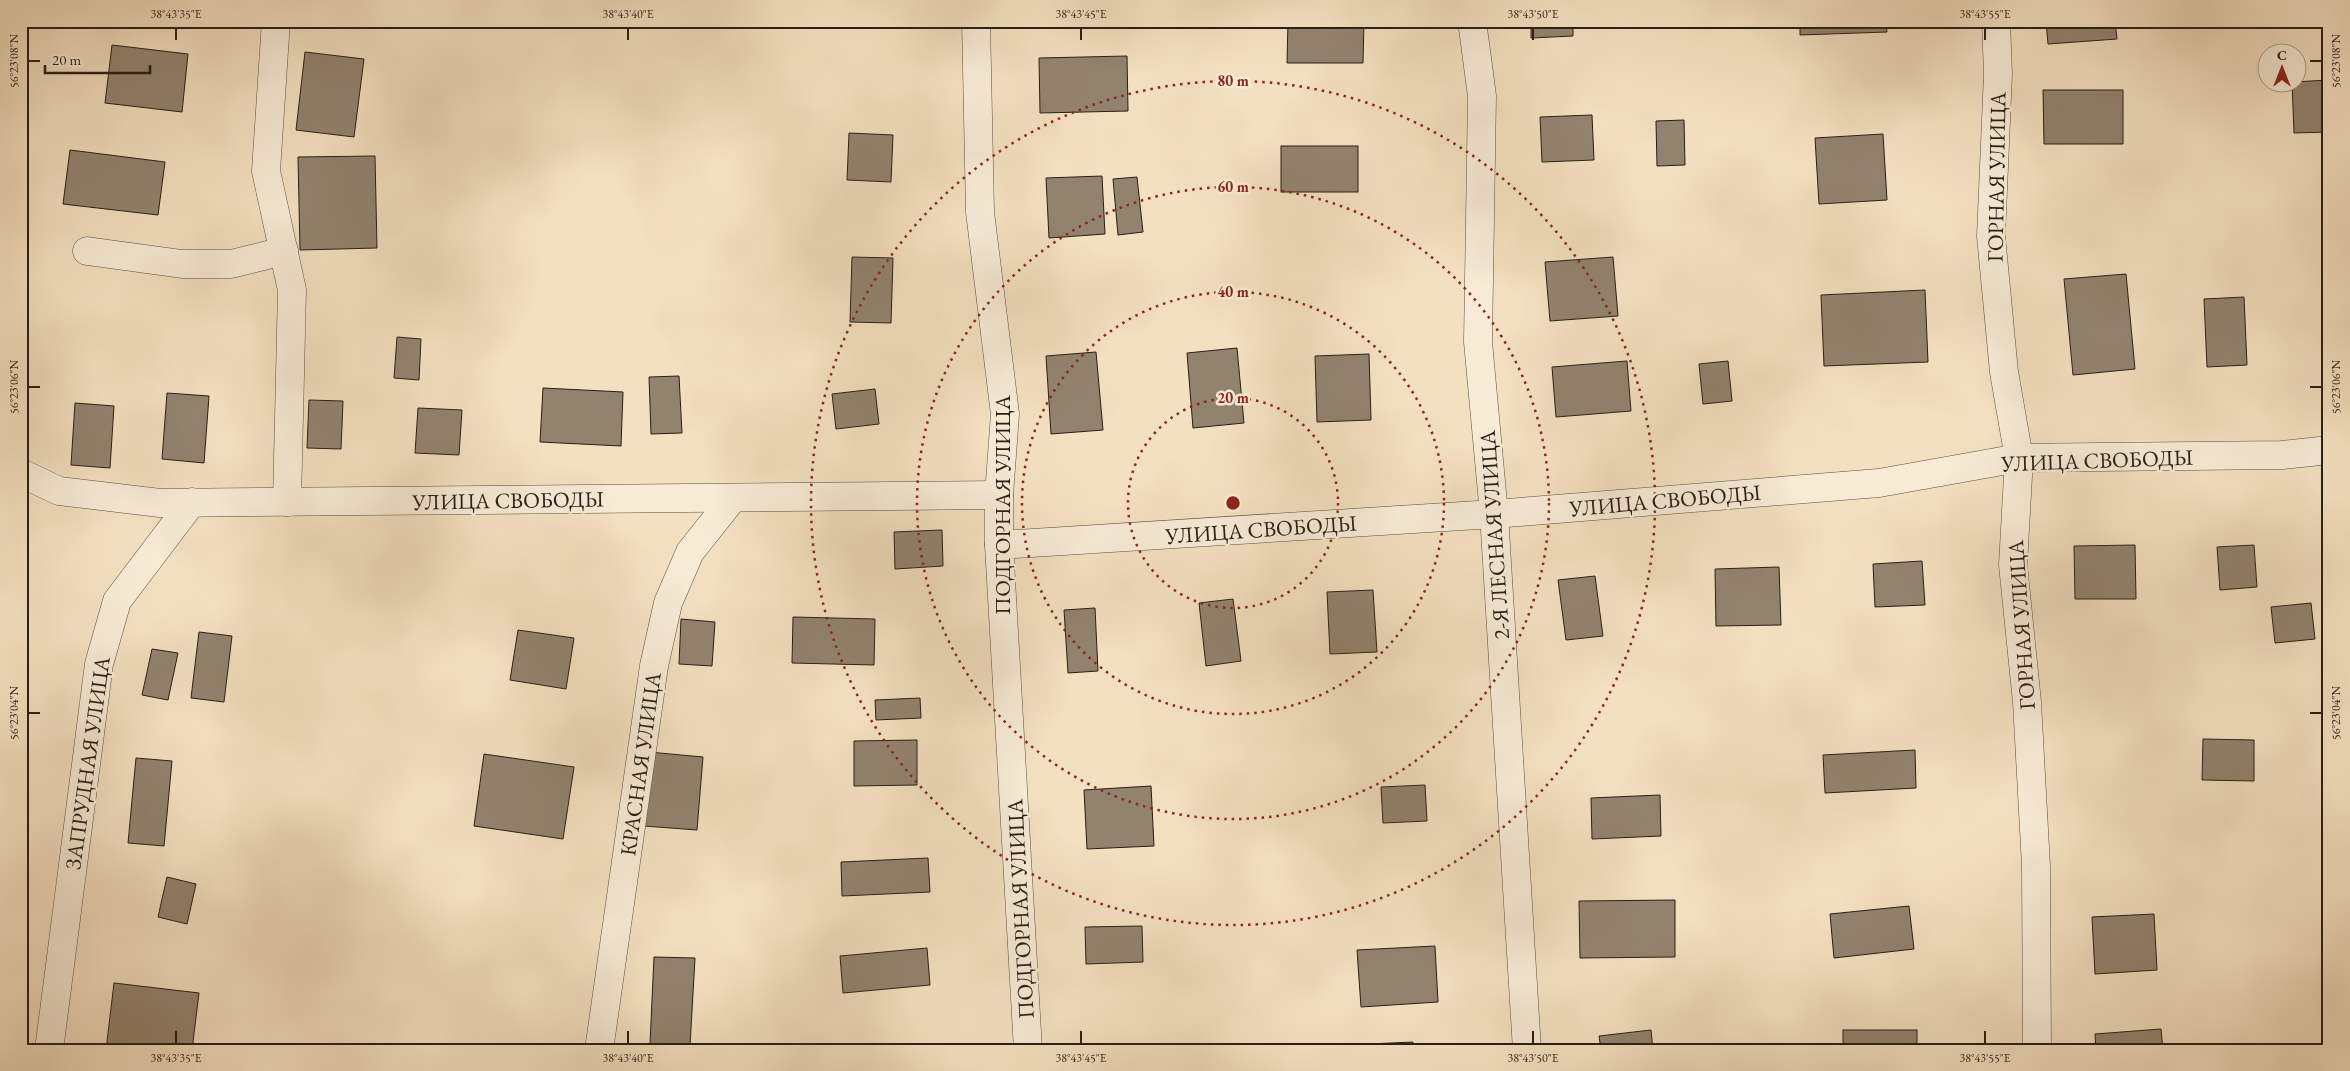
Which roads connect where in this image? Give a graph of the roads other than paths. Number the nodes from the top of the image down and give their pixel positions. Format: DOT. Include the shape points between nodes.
graph roads {
  1 [pos="276,21"];
  2 [pos="976,21"];
  3 [pos="1472,21"];
  4 [pos="1996,21"];
  5 [pos="87,251"];
  6 [pos="284,251"];
  7 [pos="2329,450"];
  8 [pos="2019,458"];
  9 [pos="21,473"];
  10 [pos="999,495"];
  11 [pos="733,498"];
  12 [pos="192,502"];
  13 [pos="287,502"];
  14 [pos="1494,514"];
  15 [pos="999,545"];
  16 [pos="49,1050"];
  17 [pos="599,1050"];
  18 [pos="1028,1050"];
  19 [pos="1527,1050"];
  20 [pos="2037,1050"];
  1 -- 6 [label="street" via="266,171"];
  2 -- 10 [label="street, ПОДГОРНАЯ УЛИЦА" via="980,212 1005,414"];
  3 -- 14 [label="street, 2-Я ЛЕСНАЯ УЛИЦА" via="1482,96 1478,342"];
  4 -- 8 [label="street, ГОРНАЯ УЛИЦА" via="1998,74 1991,236 2004,372"];
  5 -- 6 [label="street" via="182,264 231,264"];
  6 -- 13 [label="street" via="292,290"];
  7 -- 8 [label="street, УЛИЦА СВОБОДЫ" via="2282,456"];
  8 -- 14 [label="street, УЛИЦА СВОБОДЫ" via="1879,483"];
  8 -- 20 [label="street, ГОРНАЯ УЛИЦА" via="2014,565 2036,866"];
  9 -- 12 [label="street, УЛИЦА СВОБОДЫ" via="59,491 160,503"];
  10 -- 11 [label="street, УЛИЦА СВОБОДЫ"];
  10 -- 15 [label="street, ПОДГОРНАЯ УЛИЦА"];
  11 -- 13 [label="street, УЛИЦА СВОБОДЫ"];
  11 -- 17 [label="street, КРАСНАЯ УЛИЦА" via="690,552 668,603 654,666"];
  12 -- 13 [label="street, УЛИЦА СВОБОДЫ"];
  12 -- 16 [label="street, ЗАПРУДНАЯ УЛИЦА" via="117,601 99,664"];
  14 -- 15 [label="street, УЛИЦА СВОБОДЫ"];
  14 -- 19 [label="street, 2-Я ЛЕСНАЯ УЛИЦА"];
  15 -- 18 [label="street, ПОДГОРНАЯ УЛИЦА"];
}
